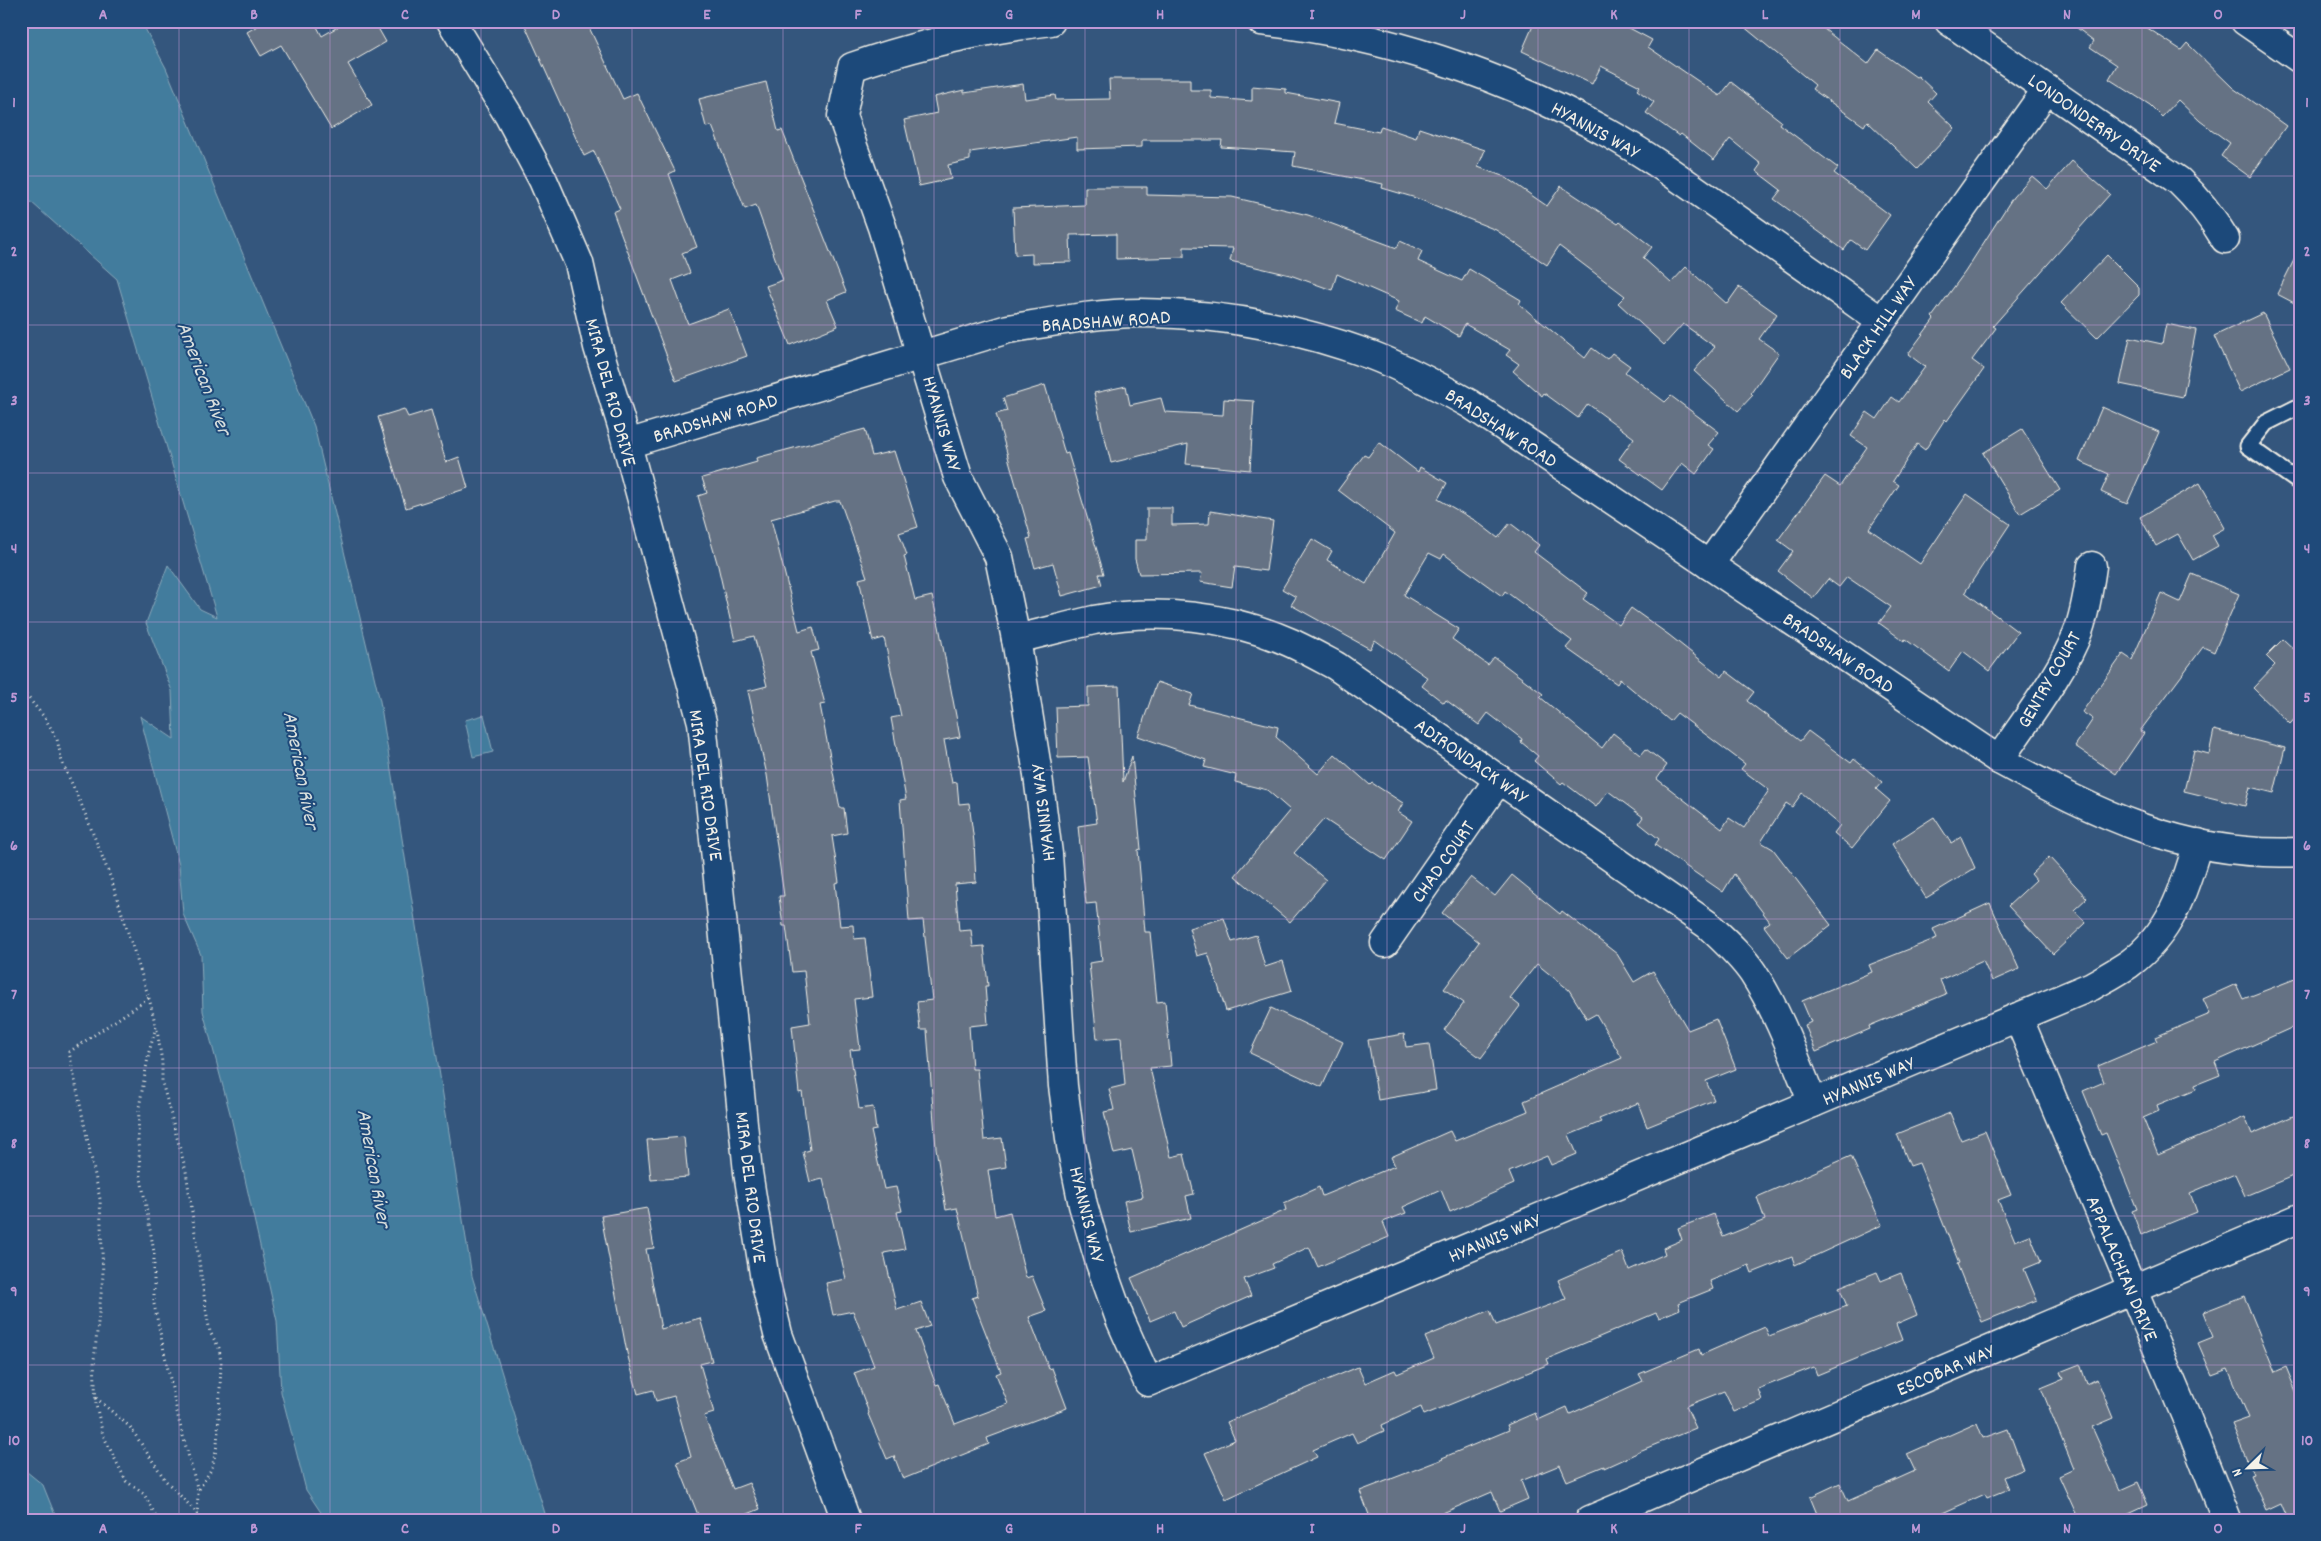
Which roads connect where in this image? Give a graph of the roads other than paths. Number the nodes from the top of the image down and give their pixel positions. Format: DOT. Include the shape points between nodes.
graph roads {
  1 [pos="451,21"];
  2 [pos="1051,21"];
  3 [pos="1949,21"];
  4 [pos="2245,21"];
  5 [pos="1268,22"];
  6 [pos="2300,59"];
  7 [pos="2047,89"];
  8 [pos="2224,239"];
  9 [pos="1881,321"];
  10 [pos="922,353"];
  11 [pos="2300,406"];
  12 [pos="627,444"];
  13 [pos="2300,483"];
  14 [pos="1709,565"];
  15 [pos="2092,566"];
  16 [pos="1016,639"];
  17 [pos="1999,760"];
  18 [pos="1499,779"];
  19 [pos="2198,843"];
  20 [pos="2300,852"];
  21 [pos="1385,943"];
  22 [pos="2018,1016"];
  23 [pos="1813,1103"];
  24 [pos="2300,1218"];
  25 [pos="2132,1289"];
  26 [pos="846,1520"];
  27 [pos="1590,1520"];
  28 [pos="2226,1520"];
  1 -- 12 [label="street, MIRA DEL RIO DRIVE" via="539,172 579,263 598,347"];
  2 -- 10 [label="street, HYANNIS WAY" via="942,40 852,67 842,116"];
  3 -- 7 [label="street, LONDONDERRY DRIVE"];
  4 -- 6 [label="street"];
  5 -- 9 [label="street, HYANNIS WAY" via="1362,38 1432,57 1492,78 1551,104 1663,166"];
  7 -- 8 [label="street, LONDONDERRY DRIVE" via="2179,181 2194,195"];
  7 -- 9 [label="street, BLACK HILL WAY"];
  9 -- 14 [label="street, BLACK HILL WAY"];
  10 -- 12 [label="street, BRADSHAW ROAD"];
  10 -- 14 [label="street, BRADSHAW ROAD" via="1008,329 1073,318 1138,313 1182,314 1245,322 1310,336 1372,355 1470,404"];
  10 -- 16 [label="street, HYANNIS WAY" via="958,477 999,557"];
  11 -- 13 [label="lane" via="2266,423 2248,446"];
  12 -- 26 [label="street, MIRA DEL RIO DRIVE" via="702,722 748,1172 765,1280 778,1334"];
  14 -- 17 [label="street, BRADSHAW ROAD"];
  15 -- 17 [label="street, GENTRY COURT" via="2078,630 2060,667"];
  16 -- 18 [label="street, ADIRONDACK WAY" via="1095,620 1130,616 1167,615 1255,629 1288,641 1336,666"];
  16 -- 23 [label="street, HYANNIS WAY" via="1048,854 1062,1086 1071,1146 1083,1205 1100,1263 1148,1382"];
  17 -- 19 [label="street, BRADSHAW ROAD" via="2111,817 2157,834"];
  18 -- 21 [label="street, CHAD COURT"];
  18 -- 23 [label="street, ADIRONDACK WAY" via="1708,925 1739,955 1774,1010"];
  19 -- 20 [label="street, BRADSHAW ROAD" via="2244,851"];
  19 -- 22 [label="street, HYANNIS WAY" via="2179,902 2144,952 2092,986"];
  22 -- 23 [label="street, HYANNIS WAY"];
  22 -- 25 [label="street, APPALACHIAN DRIVE"];
  24 -- 25 [label="street, ESCOBAR WAY"];
  25 -- 27 [label="street, ESCOBAR WAY"];
  25 -- 28 [label="street, APPALACHIAN DRIVE"];
}
